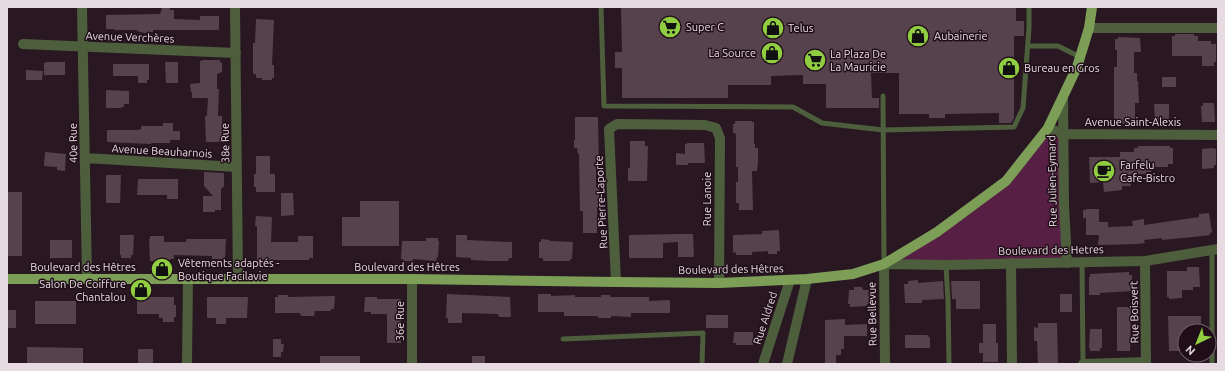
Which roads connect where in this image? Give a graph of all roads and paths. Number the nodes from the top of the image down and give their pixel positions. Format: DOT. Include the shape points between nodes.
graph roads {
  1 [pos="82,7"];
  2 [pos="235,7"];
  3 [pos="601,7"];
  4 [pos="1029,7"];
  5 [pos="1092,7"];
  6 [pos="1089,28"];
  7 [pos="1218,28"];
  8 [pos="23,44"];
  9 [pos="1028,46"];
  10 [pos="83,47"];
  11 [pos="236,53"];
  12 [pos="1080,57"];
  13 [pos="883,96"];
  14 [pos="1062,98"];
  15 [pos="705,125"];
  16 [pos="1048,128"];
  17 [pos="883,130"];
  18 [pos="1063,134"];
  19 [pos="1218,135"];
  20 [pos="85,158"];
  21 [pos="237,167"];
  22 [pos="1215,250"];
  23 [pos="1145,260"];
  24 [pos="1082,262"];
  25 [pos="1011,263"];
  26 [pos="1067,263"];
  27 [pos="884,264"];
  28 [pos="946,265"];
  29 [pos="87,278"];
  30 [pos="7,279"];
  31 [pos="188,279"];
  32 [pos="238,279"];
  33 [pos="412,279"];
  34 [pos="807,279"];
  35 [pos="790,280"];
  36 [pos="616,282"];
  37 [pos="718,282"];
  38 [pos="563,339"];
  39 [pos="1146,363"];
  40 [pos="188,364"];
  41 [pos="412,364"];
  42 [pos="702,364"];
  43 [pos="763,364"];
  44 [pos="787,364"];
  45 [pos="885,364"];
  46 [pos="949,364"];
  47 [pos="1012,364"];
  48 [pos="1083,364"];
  49 [pos="1212,364"];
  1 -- 10 [label="street, 40e Rue"];
  2 -- 11 [label="street, 38e Rue"];
  3 -- 17 [label="lane" via="604,106 793,107 822,122"];
  4 -- 9 [label="lane"];
  5 -- 6 [label="main road, Boulevard des Hêtres"];
  6 -- 7 [label="street"];
  6 -- 12 [label="main road, Boulevard des Hêtres"];
  8 -- 10 [label="street, Avenue Verchères"];
  9 -- 12 [label="lane" via="1058,46"];
  9 -- 17 [label="lane" via="1023,108 1014,127"];
  10 -- 11 [label="street, Avenue Verchères"];
  10 -- 20 [label="street, 40e Rue"];
  11 -- 21 [label="street, 38e Rue"];
  12 -- 14 [label="main road, Boulevard des Hêtres"];
  13 -- 17 [label="lane"];
  14 -- 16 [label="main road, Boulevard des Hêtres"];
  14 -- 18 [label="street, Rue Julien-Eymard"];
  15 -- 36 [label="street, Rue Pierre-Laporte" via="617,124 609,129"];
  15 -- 37 [label="street, Rue Lanoie" via="716,128 720,138"];
  16 -- 18 [label="street, Avenue Saint-Alexis"];
  16 -- 27 [label="main road, Boulevard des Hêtres" via="1006,181 937,232"];
  17 -- 27 [label="lane"];
  18 -- 19 [label="street, Avenue Saint-Alexis"];
  18 -- 26 [label="street, Rue Julien-Eymard"];
  20 -- 21 [label="street, Avenue Beauharnois"];
  20 -- 29 [label="street, 40e Rue"];
  21 -- 32 [label="street, 38e Rue"];
  22 -- 23 [label="street, Boulevard des Hetres"];
  22 -- 49 [label="lane"];
  23 -- 24 [label="street, Boulevard des Hetres"];
  23 -- 39 [label="street, Rue Boisvert"];
  24 -- 26 [label="street, Boulevard des Hetres"];
  24 -- 48 [label="lane"];
  25 -- 26 [label="street, Boulevard des Hetres"];
  25 -- 28 [label="street, Boulevard des Hetres"];
  25 -- 47 [label="street"];
  27 -- 28 [label="street, Boulevard des Hetres"];
  27 -- 34 [label="main road, Boulevard des Hêtres" via="853,274"];
  27 -- 45 [label="street, Rue Bellevue"];
  28 -- 46 [label="lane"];
  29 -- 30 [label="main road, Boulevard des Hêtres"];
  29 -- 31 [label="main road, Boulevard des Hêtres"];
  31 -- 32 [label="main road, Boulevard des Hêtres"];
  31 -- 40 [label="street"];
  32 -- 33 [label="main road, Boulevard des Hêtres"];
  33 -- 36 [label="main road, Boulevard des Hêtres"];
  33 -- 41 [label="street, 36e Rue"];
  34 -- 35 [label="main road, Boulevard des Hêtres"];
  34 -- 44 [label="street"];
  35 -- 37 [label="main road, Boulevard des Hêtres"];
  35 -- 43 [label="street, Rue Aldred"];
  36 -- 37 [label="main road, Boulevard des Hêtres"];
  38 -- 42 [label="lane" via="703,334"];
  39 -- 48 [label="street"];
}
